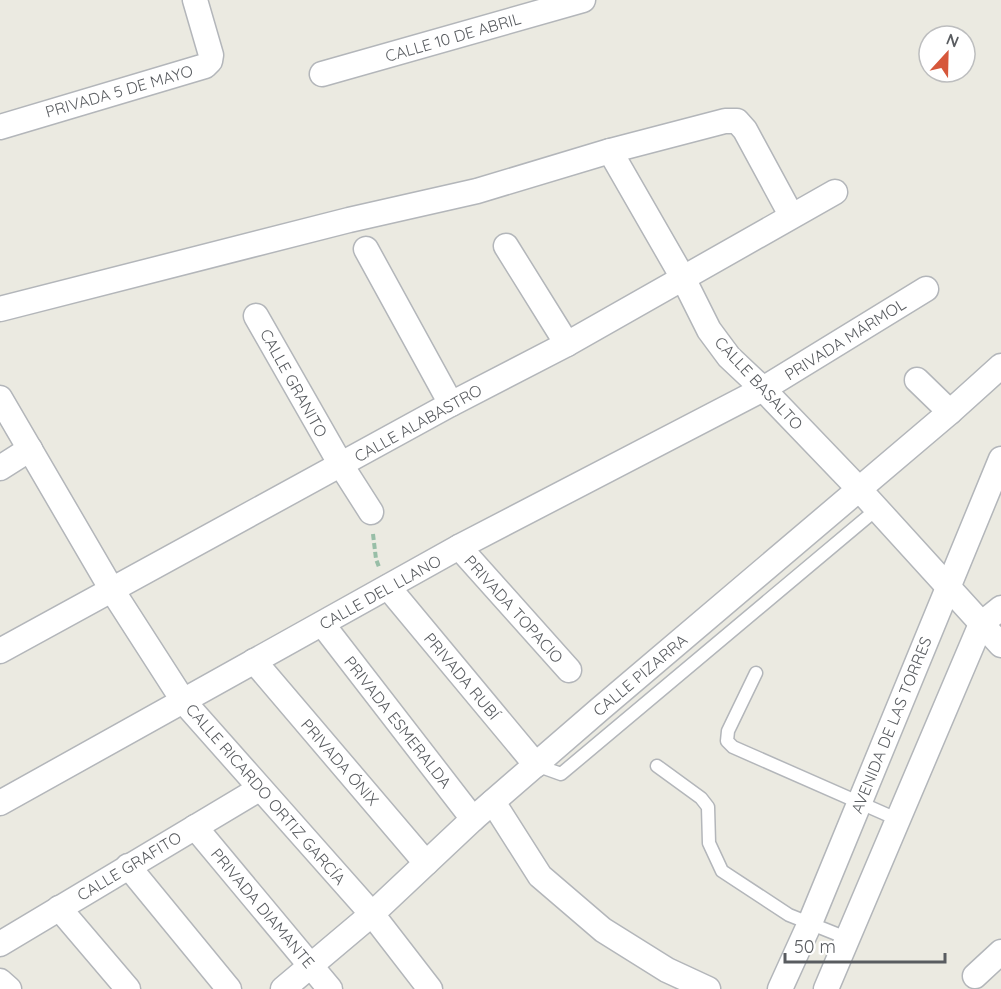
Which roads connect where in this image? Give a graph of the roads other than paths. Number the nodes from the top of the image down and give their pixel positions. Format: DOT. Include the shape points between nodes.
graph roads {
  1 [pos="195,0"];
  2 [pos="583,0"];
  3 [pos="322,74"];
  4 [pos="0,127"];
  5 [pos="610,151"];
  6 [pos="835,192"];
  7 [pos="791,215"];
  8 [pos="506,246"];
  9 [pos="366,249"];
  10 [pos="683,278"];
  11 [pos="926,289"];
  12 [pos="0,309"];
  13 [pos="256,316"];
  14 [pos="567,344"];
  15 [pos="1001,366"];
  16 [pos="917,380"];
  17 [pos="763,389"];
  18 [pos="0,398"];
  19 [pos="451,404"];
  20 [pos="950,412"];
  21 [pos="30,449"];
  22 [pos="1001,459"];
  23 [pos="341,465"];
  24 [pos="0,468"];
  25 [pos="859,489"];
  26 [pos="877,509"];
  27 [pos="370,512"];
  28 [pos="459,547"];
  29 [pos="785,569"];
  30 [pos="388,587"];
  31 [pos="948,587"];
  32 [pos="112,590"];
  33 [pos="1001,608"];
  34 [pos="981,624"];
  35 [pos="323,625"];
  36 [pos="1001,645"];
  37 [pos="0,651"];
  38 [pos="254,661"];
  39 [pos="568,670"];
  40 [pos="756,673"];
  41 [pos="184,702"];
  42 [pos="536,765"];
  43 [pos="657,766"];
  44 [pos="259,789"];
  45 [pos="493,802"];
  46 [pos="0,803"];
  47 [pos="859,803"];
  48 [pos="473,819"];
  49 [pos="899,820"];
  50 [pos="195,827"];
  51 [pos="426,863"];
  52 [pos="129,866"];
  53 [pos="59,908"];
  54 [pos="372,914"];
  55 [pos="810,923"];
  56 [pos="849,939"];
  57 [pos="0,944"];
  58 [pos="1001,952"];
  59 [pos="310,965"];
  60 [pos="975,976"];
  61 [pos="0,981"];
  62 [pos="9,989"];
  63 [pos="128,989"];
  64 [pos="229,989"];
  65 [pos="283,989"];
  66 [pos="330,989"];
  67 [pos="430,989"];
  68 [pos="708,989"];
  69 [pos="780,989"];
  70 [pos="826,989"];
  1 -- 4 [label="street, PRIVADA 5 DE MAYO" via="211,55 205,66"];
  2 -- 3 [label="street, CALLE 10 DE ABRIL"];
  5 -- 7 [label="street" via="738,121"];
  5 -- 10 [label="street, CALLE BASALTO"];
  5 -- 12 [label="street" via="477,191"];
  6 -- 7 [label="street, CALLE ALABASTRO"];
  7 -- 10 [label="street, CALLE ALABASTRO"];
  8 -- 14 [label="street"];
  9 -- 19 [label="street"];
  10 -- 14 [label="street, CALLE ALABASTRO"];
  10 -- 17 [label="street, CALLE BASALTO" via="709,330 729,357"];
  11 -- 17 [label="street, PRIVADA MÁRMOL"];
  13 -- 23 [label="street, CALLE GRANITO"];
  14 -- 19 [label="street, CALLE ALABASTRO"];
  15 -- 20 [label="street, CALLE PIZARRA"];
  16 -- 20 [label="street"];
  17 -- 25 [label="street, CALLE BASALTO"];
  17 -- 28 [label="street, CALLE DEL LLANO"];
  18 -- 21 [label="street, CALLE RICARDO ORTIZ GARCÍA"];
  19 -- 23 [label="street, CALLE ALABASTRO"];
  20 -- 25 [label="street, CALLE PIZARRA"];
  21 -- 24 [label="street"];
  21 -- 32 [label="street, CALLE RICARDO ORTIZ GARCÍA"];
  22 -- 31 [label="street, AVENIDA DE LAS TORRES"];
  23 -- 27 [label="street, CALLE GRANITO"];
  23 -- 32 [label="street, CALLE ALABASTRO"];
  25 -- 26 [label="street, CALLE BASALTO"];
  25 -- 29 [label="street, CALLE PIZARRA"];
  26 -- 29 [label="lane"];
  26 -- 31 [label="street, CALLE BASALTO"];
  28 -- 30 [label="street, CALLE DEL LLANO"];
  28 -- 39 [label="street, PRIVADA TOPACIO"];
  29 -- 42 [label="street, CALLE PIZARRA"];
  30 -- 35 [label="street, CALLE DEL LLANO"];
  30 -- 42 [label="street, PRIVADA RUBÍ"];
  31 -- 34 [label="street, CALLE BASALTO"];
  31 -- 47 [label="street, AVENIDA DE LAS TORRES"];
  32 -- 37 [label="street, CALLE ALABASTRO"];
  32 -- 41 [label="street, CALLE RICARDO ORTIZ GARCÍA"];
  33 -- 34 [label="street"];
  34 -- 36 [label="street, CALLE BASALTO"];
  34 -- 49 [label="street"];
  35 -- 38 [label="street, CALLE DEL LLANO"];
  35 -- 48 [label="street, PRIVADA ESMERALDA"];
  38 -- 41 [label="street, CALLE DEL LLANO"];
  38 -- 51 [label="street, PRIVADA ÓNIX"];
  40 -- 47 [label="lane" via="728,731 727,741"];
  41 -- 44 [label="street, CALLE RICARDO ORTIZ GARCÍA"];
  41 -- 46 [label="street, CALLE DEL LLANO"];
  42 -- 45 [label="street, CALLE PIZARRA"];
  43 -- 55 [label="lane" via="708,807 709,843 722,871 789,915"];
  44 -- 50 [label="street, CALLE GRAFITO"];
  44 -- 54 [label="street, CALLE RICARDO ORTIZ GARCÍA"];
  45 -- 48 [label="street, CALLE PIZARRA"];
  45 -- 68 [label="street" via="540,876 603,930 667,970"];
  47 -- 49 [label="lane"];
  47 -- 55 [label="street, AVENIDA DE LAS TORRES"];
  48 -- 51 [label="street, CALLE PIZARRA"];
  49 -- 56 [label="street"];
  50 -- 52 [label="street, CALLE GRAFITO"];
  50 -- 59 [label="street, PRIVADA DIAMANTE"];
  51 -- 54 [label="street, CALLE PIZARRA"];
  52 -- 53 [label="street, CALLE GRAFITO"];
  52 -- 64 [label="street"];
  53 -- 57 [label="street, CALLE GRAFITO"];
  53 -- 63 [label="street"];
  54 -- 59 [label="street, CALLE PIZARRA"];
  54 -- 67 [label="street, CALLE RICARDO ORTIZ GARCÍA"];
  55 -- 56 [label="lane"];
  55 -- 69 [label="street, AVENIDA DE LAS TORRES"];
  56 -- 70 [label="street"];
  58 -- 60 [label="street"];
  59 -- 65 [label="street, CALLE PIZARRA"];
  59 -- 66 [label="street, PRIVADA DIAMANTE"];
  61 -- 62 [label="street"];
}
